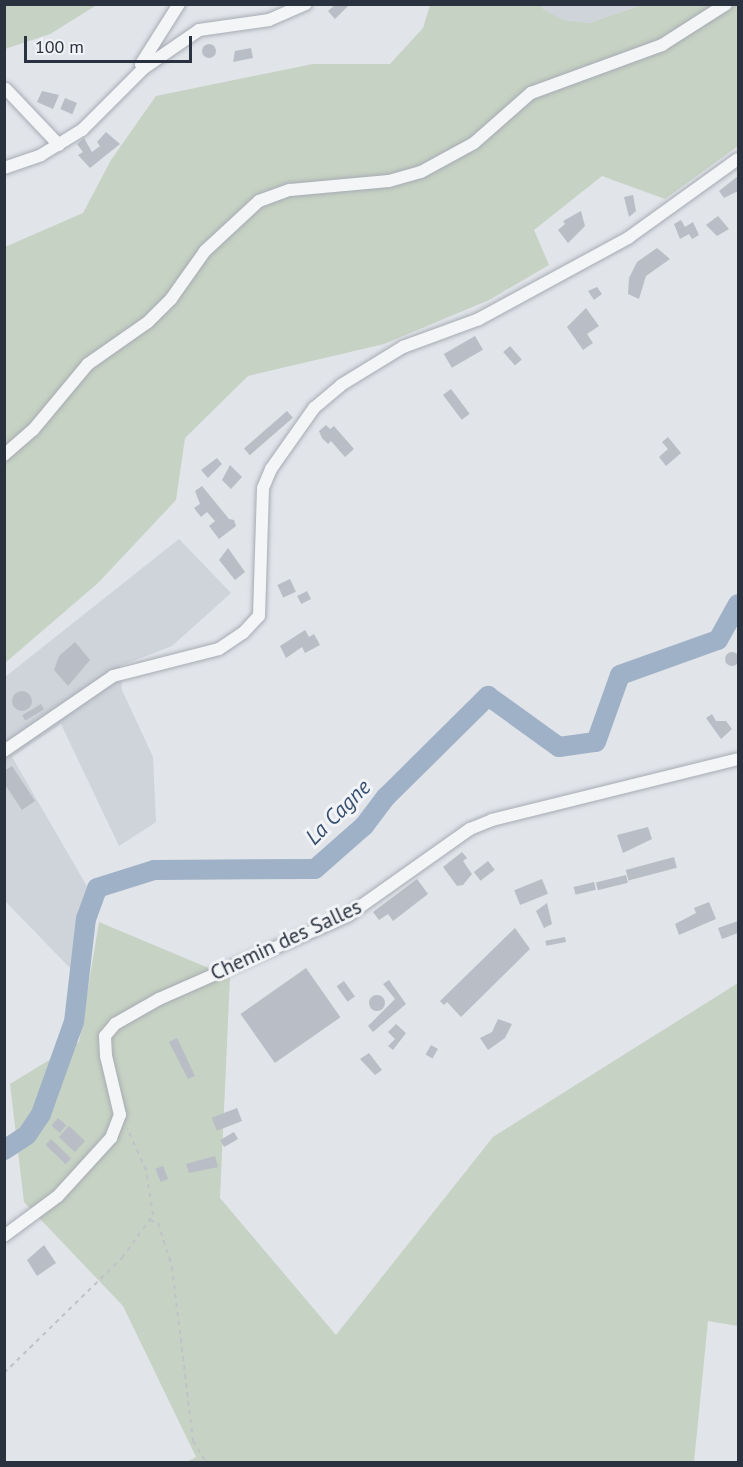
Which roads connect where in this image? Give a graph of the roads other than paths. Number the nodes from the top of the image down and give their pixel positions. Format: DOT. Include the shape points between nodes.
graph roads {
  1 [pos="179,4"];
  2 [pos="306,4"];
  3 [pos="726,4"];
  4 [pos="144,68"];
  5 [pos="6,89"];
  6 [pos="59,145"];
  7 [pos="738,159"];
  8 [pos="4,168"];
  9 [pos="4,455"];
  10 [pos="4,751"];
  11 [pos="738,759"];
  12 [pos="4,1236"];
  1 -- 4 [label="street" via="141,64"];
  2 -- 4 [label="street" via="269,20 199,30"];
  3 -- 9 [label="street" via="662,45 531,93 474,143 421,172 389,181 290,190 259,201 205,251 148,322 88,364 33,430"];
  4 -- 6 [label="street" via="95,119"];
  5 -- 6 [label="street"];
  6 -- 8 [label="street"];
  7 -- 10 [label="street" via="628,238 479,319 403,347 341,385 314,408 271,469 263,488 259,616 219,649 114,676"];
  11 -- 12 [label="street, Chemin des Salles" via="492,820 470,829 347,916 159,999 115,1024 105,1036 120,1115 111,1138 58,1196"];
}
